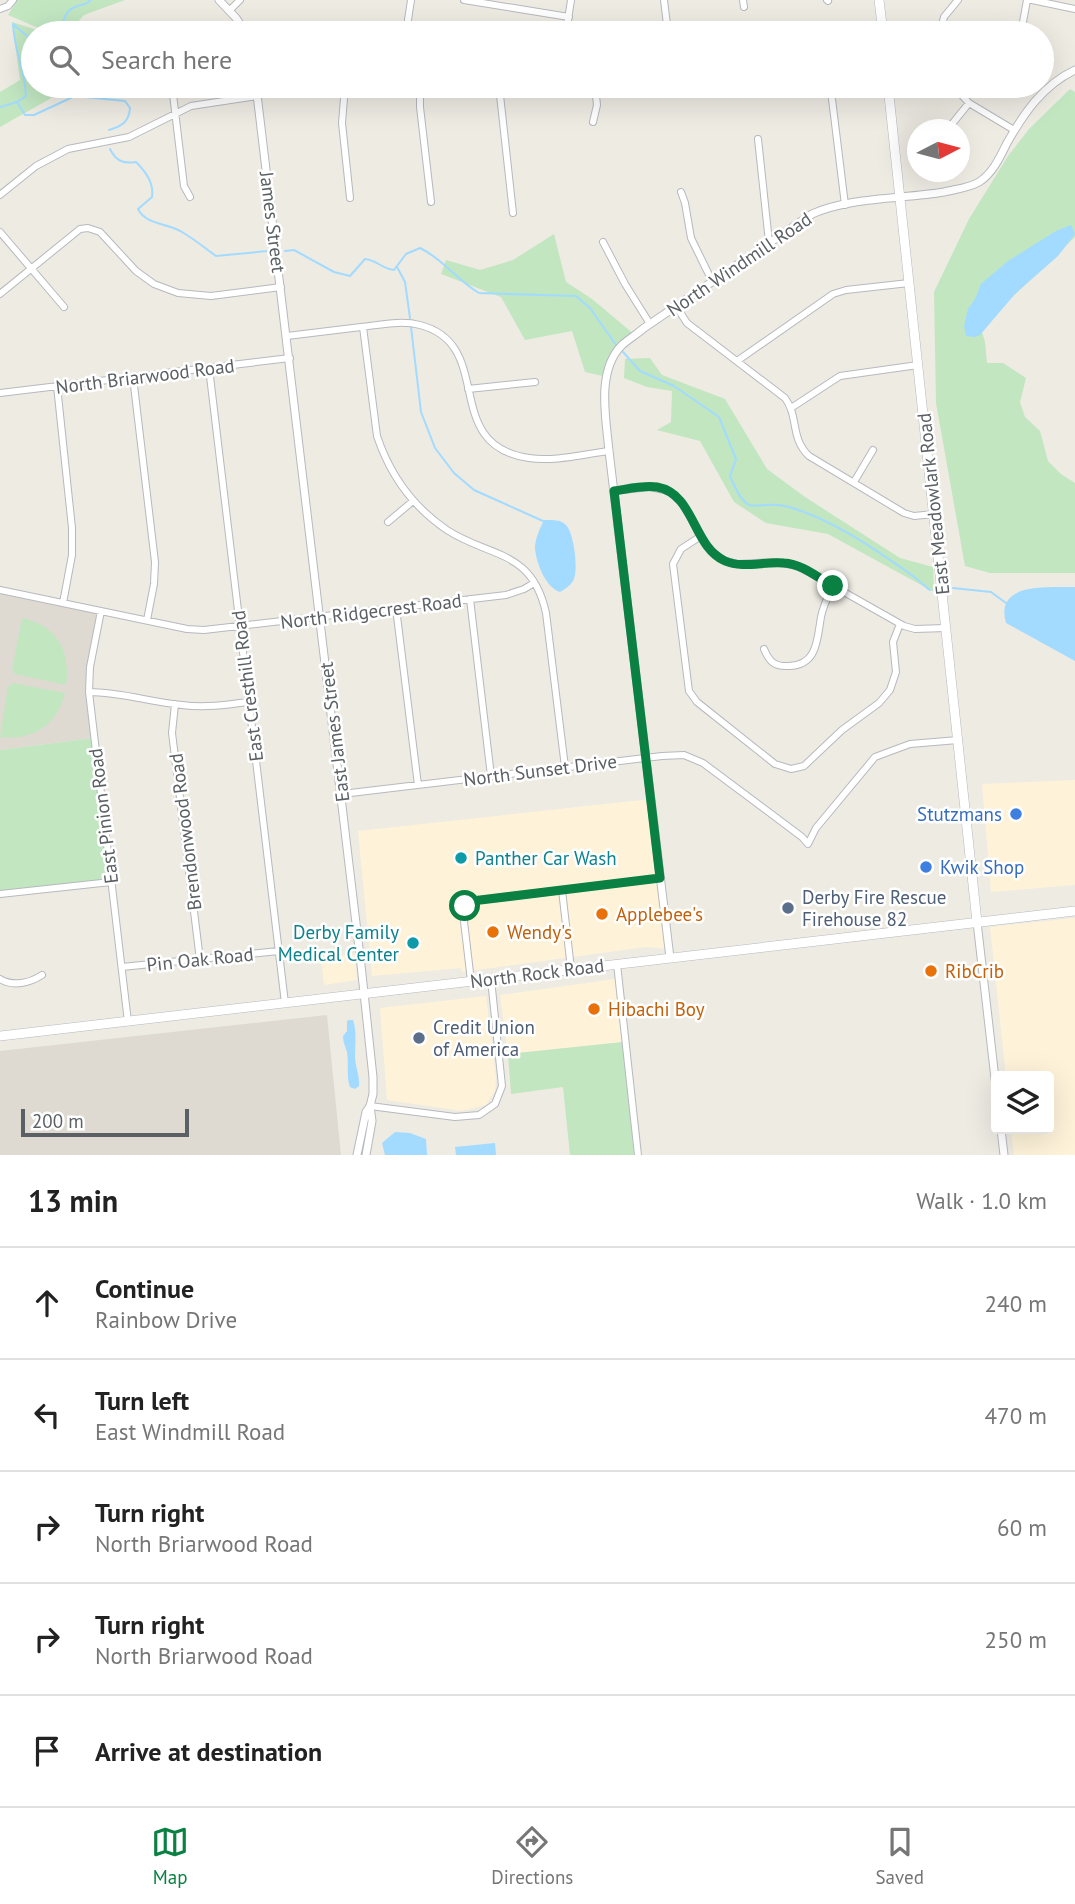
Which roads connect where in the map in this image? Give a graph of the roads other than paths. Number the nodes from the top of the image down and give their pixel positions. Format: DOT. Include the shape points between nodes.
graph roads {
  1 [pos="13,0"];
  2 [pos="219,0"];
  3 [pos="240,0"];
  4 [pos="411,0"];
  5 [pos="464,0"];
  6 [pos="571,0"];
  7 [pos="664,0"];
  8 [pos="879,0"];
  9 [pos="1030,0"];
  10 [pos="955,1"];
  11 [pos="0,9"];
  12 [pos="1075,9"];
  13 [pos="229,11"];
  14 [pos="569,17"];
  15 [pos="237,21"];
  16 [pos="408,21"];
  17 [pos="568,21"];
  18 [pos="667,21"];
  19 [pos="882,21"];
  20 [pos="943,21"];
  21 [pos="1024,21"];
  22 [pos="1075,69"];
  23 [pos="1054,82"];
  24 [pos="173,98"];
  25 [pos="242,98"];
  26 [pos="257,98"];
  27 [pos="344,98"];
  28 [pos="420,98"];
  29 [pos="500,98"];
  30 [pos="596,98"];
  31 [pos="889,98"];
  32 [pos="964,98"];
  33 [pos="1038,98"];
  34 [pos="832,99"];
  35 [pos="969,103"];
  36 [pos="175,112"];
  37 [pos="957,119"];
  38 [pos="593,122"];
  39 [pos="1014,130"];
  40 [pos="758,139"];
  41 [pos="681,192"];
  42 [pos="0,195"];
  43 [pos="190,197"];
  44 [pos="351,198"];
  45 [pos="900,198"];
  46 [pos="431,202"];
  47 [pos="845,205"];
  48 [pos="513,213"];
  49 [pos="0,232"];
  50 [pos="603,242"];
  51 [pos="769,242"];
  52 [pos="31,269"];
  53 [pos="712,281"];
  54 [pos="909,283"];
  55 [pos="281,287"];
  56 [pos="0,294"];
  57 [pos="676,306"];
  58 [pos="64,307"];
  59 [pos="650,324"];
  60 [pos="363,327"];
  61 [pos="287,336"];
  62 [pos="290,358"];
  63 [pos="737,361"];
  64 [pos="918,365"];
  65 [pos="209,368"];
  66 [pos="133,377"];
  67 [pos="535,382"];
  68 [pos="57,386"];
  69 [pos="468,389"];
  70 [pos="0,393"];
  71 [pos="791,408"];
  72 [pos="873,450"];
  73 [pos="609,451"];
  74 [pos="854,482"];
  75 [pos="614,491"];
  76 [pos="414,501"];
  77 [pos="934,514"];
  78 [pos="388,522"];
  79 [pos="701,536"];
  80 [pos="534,583"];
  81 [pos="833,586"];
  82 [pos="0,590"];
  83 [pos="470,599"];
  84 [pos="63,603"];
  85 [pos="396,608"];
  86 [pos="101,611"];
  87 [pos="321,617"];
  88 [pos="147,620"];
  89 [pos="900,624"];
  90 [pos="240,626"];
  91 [pos="946,628"];
  92 [pos="764,649"];
  93 [pos="89,692"];
  94 [pos="248,702"];
  95 [pos="175,704"];
  96 [pos="958,740"];
  97 [pos="646,758"];
  98 [pos="565,767"];
  99 [pos="491,776"];
  100 [pos="418,785"];
  101 [pos="342,794"];
  102 [pos="660,878"];
  103 [pos="111,882"];
  104 [pos="562,890"];
  105 [pos="0,894"];
  106 [pos="1075,911"];
  107 [pos="977,922"];
  108 [pos="279,951"];
  109 [pos="670,958"];
  110 [pos="200,960"];
  111 [pos="617,964"];
  112 [pos="122,967"];
  113 [pos="571,970"];
  114 [pos="42,975"];
  115 [pos="0,979"];
  116 [pos="491,979"];
  117 [pos="471,981"];
  118 [pos="364,995"];
  119 [pos="285,1003"];
  120 [pos="128,1022"];
  121 [pos="0,1036"];
  122 [pos="994,1071"];
  123 [pos="370,1106"];
  124 [pos="1002,1134"];
  125 [pos="357,1155"];
  126 [pos="366,1155"];
  127 [pos="638,1155"];
  128 [pos="1004,1155"];
  1 -- 11 [label="street"];
  2 -- 13 [label="street"];
  3 -- 13 [label="street"];
  4 -- 16 [label="street"];
  5 -- 14 [label="street"];
  6 -- 14 [label="street"];
  7 -- 18 [label="street"];
  8 -- 19 [label="main road"];
  9 -- 12 [label="street"];
  9 -- 21 [label="street"];
  10 -- 20 [label="street"];
  13 -- 15 [label="street"];
  14 -- 17 [label="street"];
  22 -- 23 [label="street, North Windmill Road"];
  24 -- 36 [label="street"];
  25 -- 36 [label="street" via="196,104"];
  26 -- 55 [label="street, James Street"];
  27 -- 44 [label="street" via="342,124"];
  28 -- 46 [label="street"];
  29 -- 48 [label="street"];
  30 -- 38 [label="street"];
  31 -- 45 [label="main road, East Meadowlark Road"];
  32 -- 35 [label="street"];
  33 -- 39 [label="street, North Windmill Road"];
  34 -- 47 [label="street"];
  35 -- 37 [label="street"];
  35 -- 39 [label="street"];
  36 -- 42 [label="street" via="129,137 54,155"];
  36 -- 43 [label="street" via="184,186"];
  39 -- 45 [label="street, North Windmill Road" via="993,169 976,184"];
  40 -- 51 [label="street"];
  41 -- 53 [label="street" via="691,238"];
  45 -- 47 [label="street, North Windmill Road"];
  45 -- 54 [label="main road, East Meadowlark Road"];
  47 -- 51 [label="street, North Windmill Road" via="811,214"];
  49 -- 52 [label="street"];
  50 -- 59 [label="street"];
  51 -- 53 [label="street, North Windmill Road"];
  52 -- 55 [label="street" via="80,229 88,228 100,232 146,279 178,293 211,296"];
  52 -- 56 [label="street"];
  52 -- 58 [label="street"];
  53 -- 57 [label="street, North Windmill Road"];
  54 -- 63 [label="street" via="833,294"];
  54 -- 64 [label="main road, East Meadowlark Road"];
  55 -- 61 [label="street, James Street"];
  57 -- 59 [label="street, North Windmill Road"];
  57 -- 63 [label="street" via="687,323"];
  59 -- 73 [label="street, North Windmill Road" via="618,350 607,377"];
  60 -- 61 [label="street"];
  60 -- 69 [label="street" via="401,322 433,330 457,352"];
  60 -- 76 [label="street" via="377,436 393,473"];
  61 -- 62 [label="street, James Street"];
  62 -- 65 [label="street, North Briarwood Road"];
  62 -- 87 [label="street, East James Street"];
  63 -- 71 [label="street" via="783,395"];
  64 -- 71 [label="street" via="840,376"];
  64 -- 77 [label="main road, East Meadowlark Road"];
  65 -- 66 [label="street, North Briarwood Road"];
  65 -- 90 [label="street, East Cresthill Road"];
  66 -- 68 [label="street, North Briarwood Road"];
  66 -- 88 [label="street" via="155,566"];
  67 -- 69 [label="street"];
  68 -- 70 [label="street, North Briarwood Road"];
  68 -- 84 [label="street" via="72,528"];
  69 -- 73 [label="street" via="477,423 492,442 510,453 541,459"];
  71 -- 74 [label="street" via="801,447"];
  72 -- 74 [label="street"];
  73 -- 75 [label="street"];
  74 -- 77 [label="street" via="911,516"];
  75 -- 79 [label="street" via="650,487 669,491 682,503"];
  75 -- 97 [label="street"];
  76 -- 78 [label="street"];
  76 -- 80 [label="street" via="456,535 513,560"];
  77 -- 91 [label="main road, East Meadowlark Road"];
  79 -- 81 [label="street" via="712,552 729,562 790,564"];
  79 -- 89 [label="street" via="681,549 673,564 689,691 779,766 797,768 810,763 849,724 885,697 895,679 893,642"];
  80 -- 83 [label="street, North Ridgecrest Road" via="506,595"];
  80 -- 98 [label="street" via="546,613"];
  81 -- 89 [label="street"];
  81 -- 92 [label="street" via="822,614 818,645 808,659 794,666 778,666"];
  82 -- 84 [label="street, North Ridgecrest Road"];
  83 -- 85 [label="street, North Ridgecrest Road"];
  83 -- 99 [label="street"];
  84 -- 86 [label="street, North Ridgecrest Road"];
  85 -- 87 [label="street, North Ridgecrest Road"];
  85 -- 100 [label="street"];
  86 -- 88 [label="street, North Ridgecrest Road"];
  86 -- 93 [label="street, East Pinion Road"];
  87 -- 90 [label="street, North Ridgecrest Road"];
  87 -- 101 [label="street, East James Street"];
  88 -- 90 [label="street, North Ridgecrest Road" via="196,629"];
  89 -- 91 [label="street" via="915,629"];
  90 -- 94 [label="street, East Cresthill Road"];
  91 -- 96 [label="main road, East Meadowlark Road"];
  93 -- 95 [label="street"];
  93 -- 103 [label="street, East Pinion Road"];
  94 -- 95 [label="street"];
  94 -- 108 [label="street, East Cresthill Road"];
  95 -- 110 [label="street, Brendonwood Road" via="173,733"];
  96 -- 97 [label="street, North Sunset Drive" via="910,744 875,757 807,844 703,763 684,755"];
  96 -- 107 [label="main road, East Meadowlark Road"];
  97 -- 98 [label="street, North Sunset Drive"];
  97 -- 102 [label="street"];
  98 -- 99 [label="street, North Sunset Drive"];
  99 -- 100 [label="street, North Sunset Drive"];
  100 -- 101 [label="street, North Sunset Drive"];
  101 -- 118 [label="street, East James Street"];
  102 -- 104 [label="street"];
  102 -- 109 [label="street"];
  103 -- 105 [label="street"];
  103 -- 112 [label="street, East Pinion Road"];
  104 -- 113 [label="street"];
  104 -- 117 [label="street" via="472,901 465,906"];
  106 -- 107 [label="main road, North Rock Road"];
  107 -- 109 [label="main road, North Rock Road"];
  107 -- 122 [label="street"];
  108 -- 110 [label="street, Pin Oak Road"];
  108 -- 119 [label="street, East Cresthill Road"];
  109 -- 111 [label="main road, North Rock Road"];
  110 -- 112 [label="street, Pin Oak Road"];
  111 -- 113 [label="main road, North Rock Road"];
  111 -- 127 [label="street"];
  112 -- 120 [label="street, East Pinion Road"];
  113 -- 116 [label="main road, North Rock Road"];
  114 -- 115 [label="street" via="13,984"];
  116 -- 117 [label="main road, North Rock Road"];
  116 -- 123 [label="street" via="502,1086 495,1104 479,1115 455,1117"];
  117 -- 118 [label="main road, North Rock Road"];
  118 -- 119 [label="main road, North Rock Road"];
  118 -- 123 [label="street, East James Street" via="373,1086"];
  119 -- 120 [label="main road, North Rock Road"];
  120 -- 121 [label="main road, North Rock Road"];
  123 -- 125 [label="street, East James Street"];
  123 -- 126 [label="street, East James Street"];
  124 -- 128 [label="street"];
}
